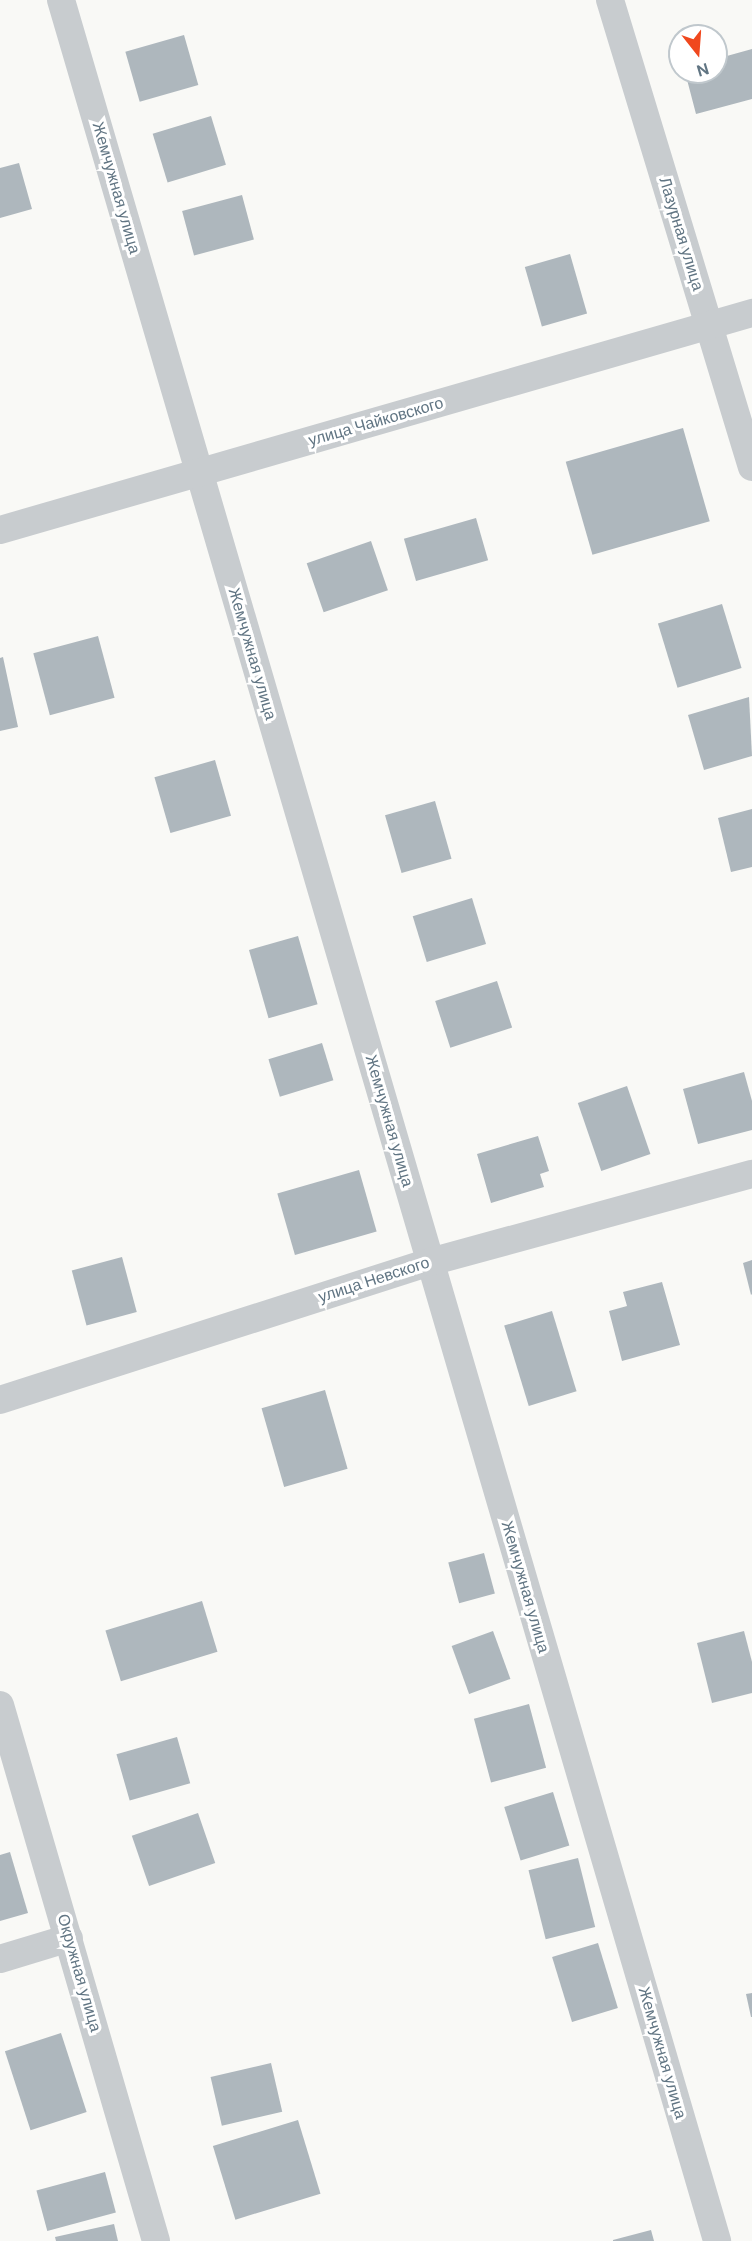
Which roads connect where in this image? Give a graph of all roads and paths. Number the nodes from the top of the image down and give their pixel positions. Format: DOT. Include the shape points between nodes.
graph roads {
  1 [pos="61,0"];
  2 [pos="610,0"];
  3 [pos="752,313"];
  4 [pos="709,326"];
  5 [pos="752,468"];
  6 [pos="200,473"];
  7 [pos="0,530"];
  8 [pos="752,1174"];
  9 [pos="430,1262"];
  10 [pos="0,1400"];
  11 [pos="0,1705"];
  12 [pos="69,1938"];
  13 [pos="0,1959"];
  14 [pos="156,2241"];
  15 [pos="717,2241"];
  1 -- 6 [label="street, Жемчужная улица"];
  2 -- 4 [label="street, Лазурная улица"];
  3 -- 4 [label="street, улица Чайковского"];
  4 -- 5 [label="street, Лазурная улица"];
  4 -- 6 [label="street, улица Чайковского"];
  6 -- 7 [label="street, улица Чайковского"];
  6 -- 9 [label="street, Жемчужная улица"];
  8 -- 9 [label="street, улица Невского"];
  9 -- 10 [label="street, улица Невского"];
  9 -- 15 [label="street, Жемчужная улица"];
  11 -- 12 [label="street, Окружная улица"];
  12 -- 13 [label="street"];
  12 -- 14 [label="street, Окружная улица"];
}
